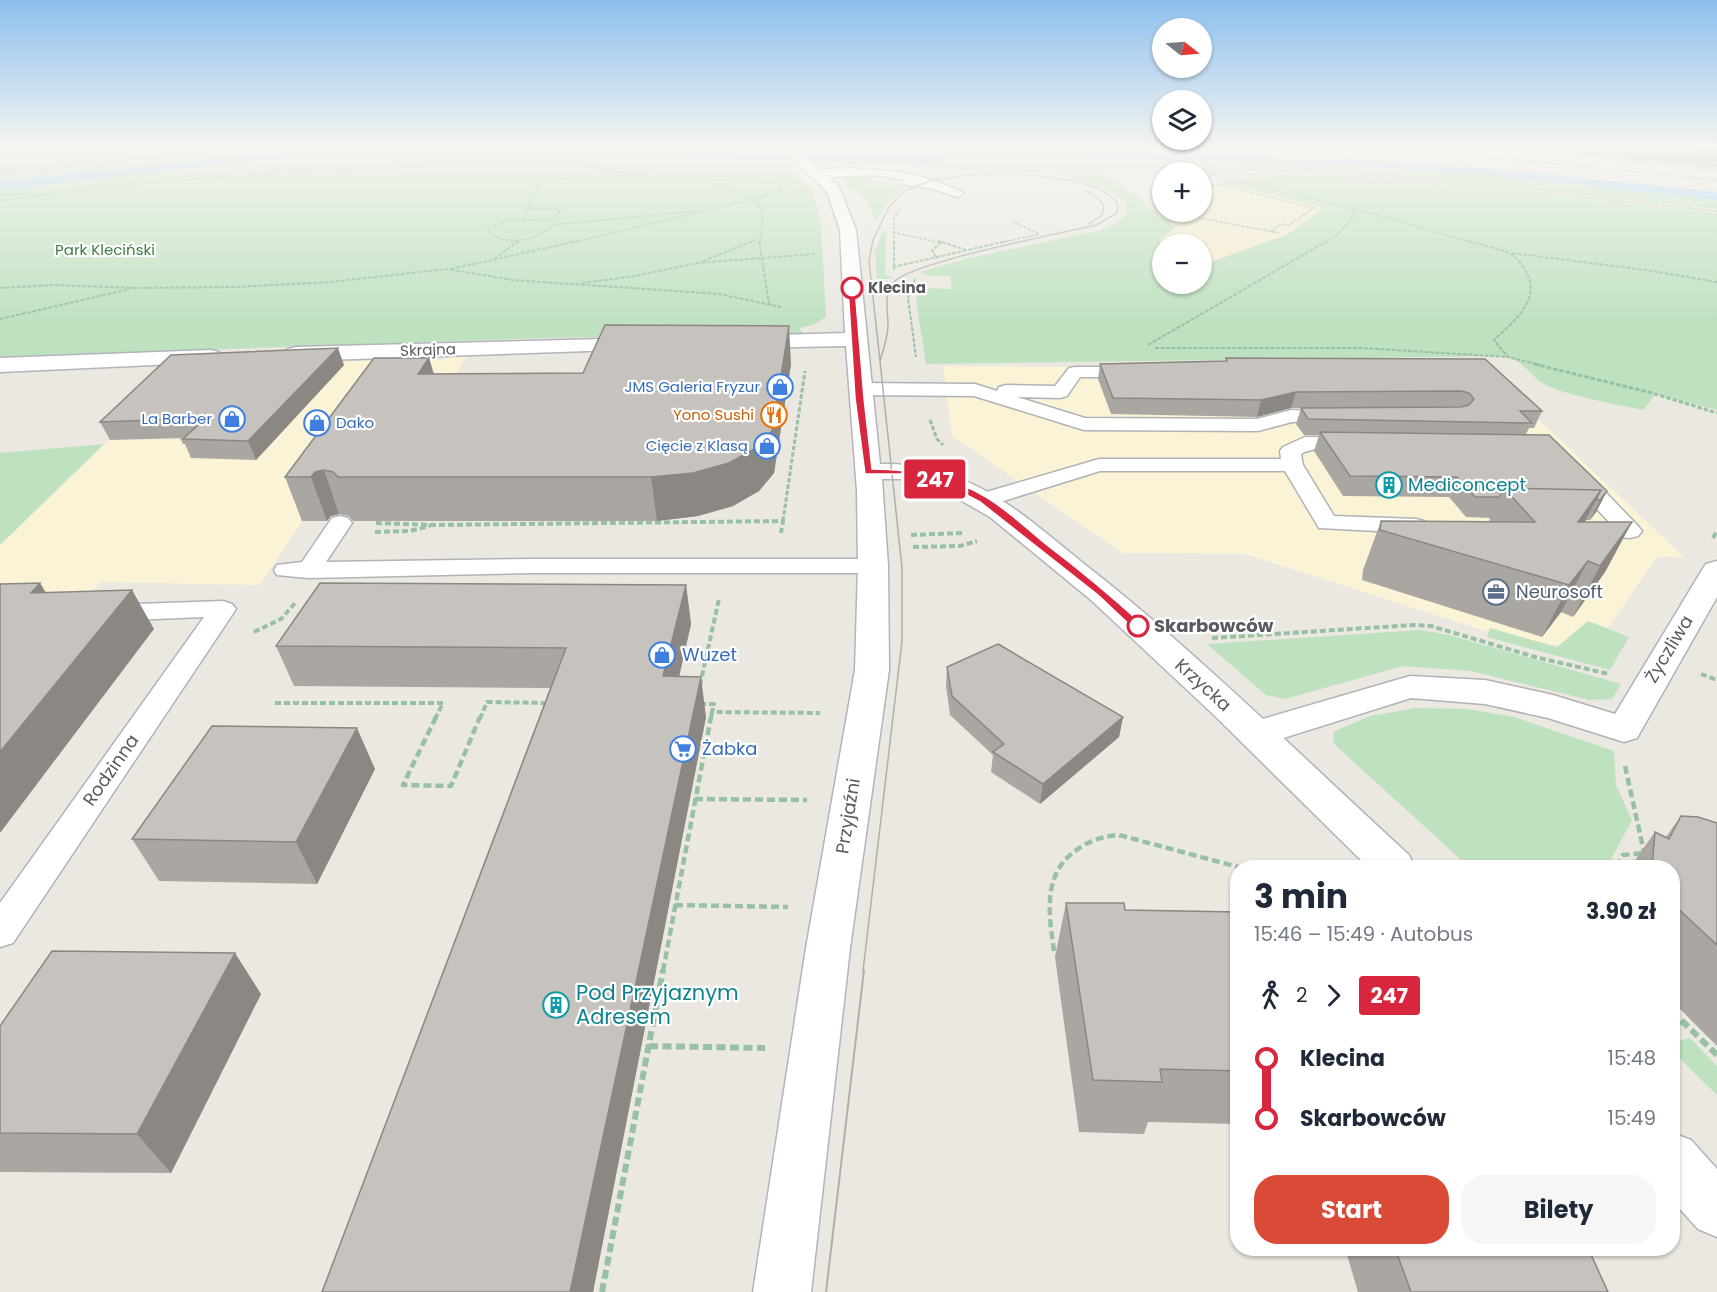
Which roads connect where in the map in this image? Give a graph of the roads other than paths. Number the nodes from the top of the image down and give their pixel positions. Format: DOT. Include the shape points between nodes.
graph roads {
  1 [pos="840,206"];
  2 [pos="855,339"];
  3 [pos="720,342"];
  4 [pos="661,343"];
  5 [pos="276,355"];
  6 [pos="230,357"];
  7 [pos="0,365"];
  8 [pos="1152,372"];
  9 [pos="859,389"];
  10 [pos="975,390"];
  11 [pos="1350,416"];
  12 [pos="1371,443"];
  13 [pos="1565,463"];
  14 [pos="1292,465"];
  15 [pos="868,472"];
  16 [pos="984,500"];
  17 [pos="340,523"];
  18 [pos="1433,526"];
  19 [pos="1572,530"];
  20 [pos="891,556"];
  21 [pos="1717,570"];
  22 [pos="84,614"];
  23 [pos="1255,734"];
  24 [pos="1387,860"];
  25 [pos="0,932"];
  26 [pos="1680,1168"];
  27 [pos="1717,1210"];
  28 [pos="782,1292"];
  1 -- 2 [label="street, Przyjaźni" via="848,230"];
  2 -- 3 [label="street"];
  2 -- 9 [label="street, Przyjaźni"];
  4 -- 5 [label="street, Skrajna"];
  6 -- 7 [label="street"];
  8 -- 10 [label="lane" via="1075,372 1060,392"];
  9 -- 10 [label="lane"];
  9 -- 15 [label="street, Przyjaźni"];
  10 -- 11 [label="lane" via="1084,424 1258,425 1291,416"];
  12 -- 14 [label="lane" via="1305,443 1290,451"];
  13 -- 19 [label="lane" via="1630,531"];
  14 -- 16 [label="lane" via="1099,465"];
  14 -- 18 [label="lane" via="1327,523"];
  15 -- 16 [label="street, Krzycka" via="905,471 926,476"];
  15 -- 20 [label="street, Przyjaźni"];
  16 -- 23 [label="street, Krzycka" via="1102,593"];
  17 -- 20 [label="lane" via="297,570"];
  20 -- 28 [label="street, Przyjaźni" via="828,948"];
  21 -- 23 [label="street, Życzliwa" via="1624,729 1485,692 1410,687"];
  22 -- 25 [label="lane, Rodzinna" via="223,609"];
  23 -- 24 [label="street, Krzycka"];
  26 -- 27 [label="street"];
}
